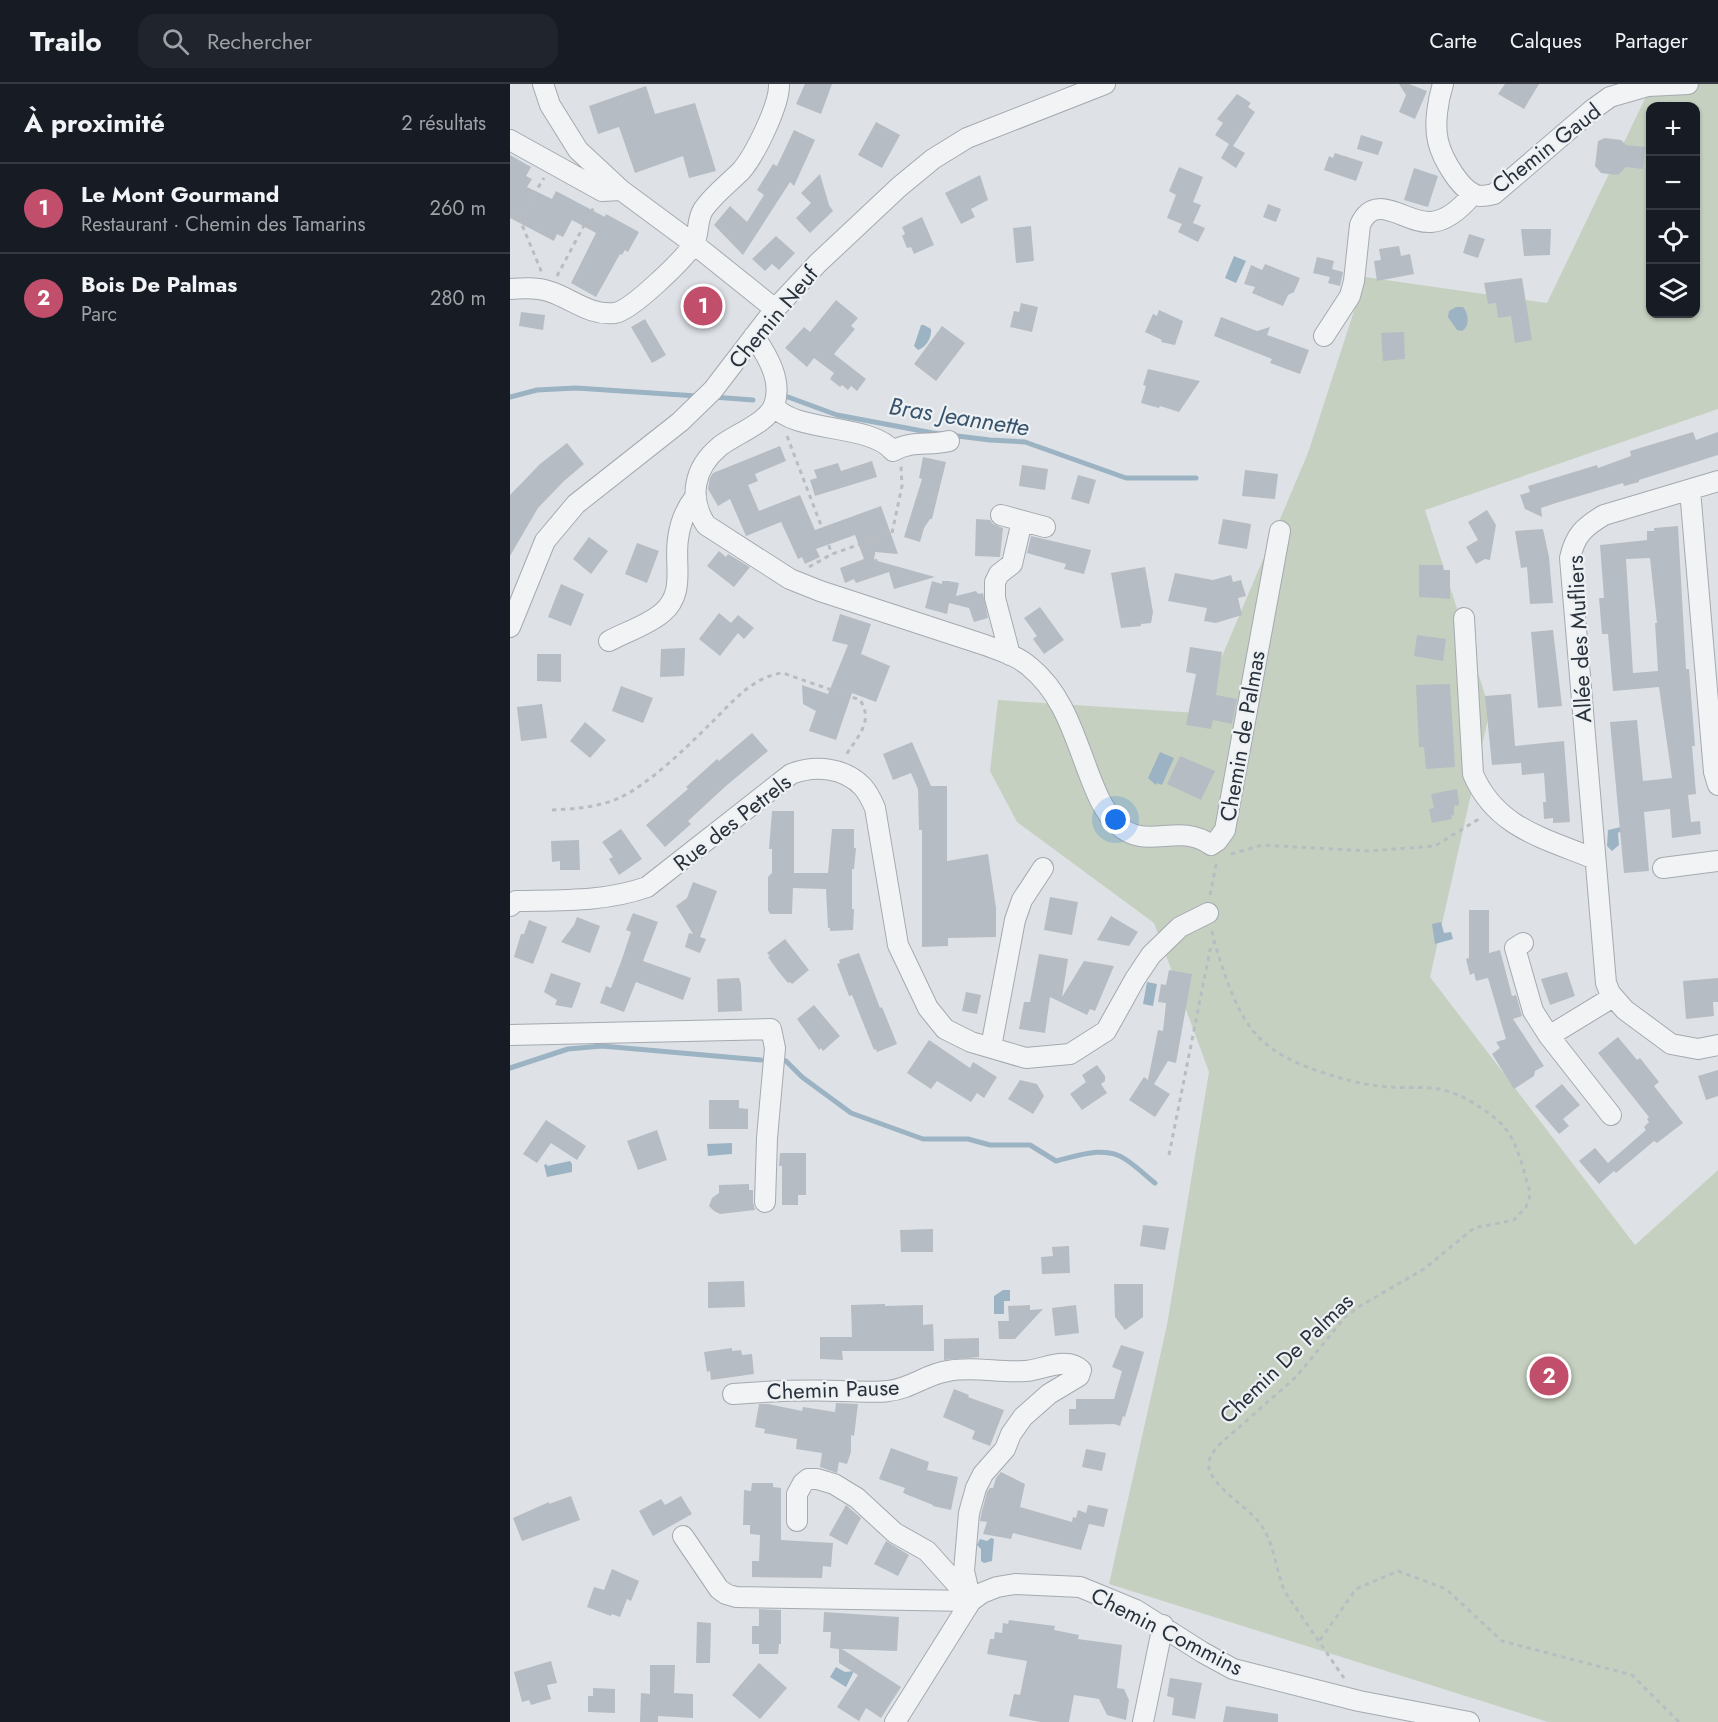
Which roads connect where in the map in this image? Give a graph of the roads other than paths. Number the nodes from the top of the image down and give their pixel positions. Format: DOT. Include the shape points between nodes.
graph roads {
  1 [pos="543,84"];
  2 [pos="779,84"];
  3 [pos="1105,84"];
  4 [pos="1443,84"];
  5 [pos="1688,84"];
  6 [pos="510,140"];
  7 [pos="611,190"];
  8 [pos="1473,194"];
  9 [pos="694,244"];
  10 [pos="510,289"];
  11 [pos="775,309"];
  12 [pos="754,336"];
  13 [pos="1324,336"];
  14 [pos="776,408"];
  15 [pos="949,441"];
  16 [pos="1718,481"];
  17 [pos="1690,490"];
  18 [pos="695,497"];
  19 [pos="1001,515"];
  20 [pos="1022,521"];
  21 [pos="1045,527"];
  22 [pos="1280,531"];
  23 [pos="1464,618"];
  24 [pos="510,627"];
  25 [pos="609,641"];
  26 [pos="1010,655"];
  27 [pos="1718,788"];
  28 [pos="1595,859"];
  29 [pos="1718,861"];
  30 [pos="1663,867"];
  31 [pos="1043,868"];
  32 [pos="510,906"];
  33 [pos="1208,913"];
  34 [pos="1523,943"];
  35 [pos="1613,997"];
  36 [pos="510,1035"];
  37 [pos="1549,1036"];
  38 [pos="1718,1045"];
  39 [pos="991,1047"];
  40 [pos="1611,1115"];
  41 [pos="765,1202"];
  42 [pos="733,1394"];
  43 [pos="796,1521"];
  44 [pos="683,1536"];
  45 [pos="971,1601"];
  46 [pos="1163,1625"];
  47 [pos="895,1722"];
  48 [pos="1143,1722"];
  49 [pos="1469,1722"];
  1 -- 7 [label="street" via="550,105 578,150"];
  2 -- 9 [label="street" via="778,96 756,148 743,168 704,209"];
  3 -- 11 [label="street, Chemin Neuf" via="967,138 933,159 825,256"];
  4 -- 8 [label="street, Chemin Gaud" via="1438,140 1454,174"];
  5 -- 8 [label="street, Chemin Gaud" via="1648,86 1611,98 1494,194"];
  6 -- 7 [label="street"];
  7 -- 9 [label="street"];
  8 -- 13 [label="street, Chemin Gaud" via="1442,220 1415,220 1384,209 1375,209 1364,217 1350,296"];
  9 -- 10 [label="street" via="651,290 617,313 600,313 550,291"];
  9 -- 11 [label="street"];
  11 -- 12 [label="street, Chemin Neuf"];
  12 -- 14 [label="street" via="775,375"];
  12 -- 24 [label="street, Chemin Neuf" via="713,390 680,422 576,504 558,525 545,541"];
  14 -- 15 [label="street" via="791,418 873,438 893,451 912,443"];
  14 -- 18 [label="street" via="719,447 696,483"];
  16 -- 17 [label="street, Allée des Mufliers"];
  17 -- 27 [label="street"];
  17 -- 28 [label="street, Allée des Mufliers" via="1604,515 1589,524 1574,542 1570,558"];
  18 -- 25 [label="street" via="680,524 678,581 671,602 656,617"];
  18 -- 26 [label="street, Chemin de Palmas" via="706,525 790,579"];
  19 -- 20 [label="street"];
  20 -- 21 [label="street"];
  20 -- 26 [label="street" via="1012,564 995,582 995,598"];
  22 -- 26 [label="street, Chemin de Palmas" via="1227,822 1214,851 1202,838 1189,834 1146,838 1128,834 1116,823 1105,811 1054,691 1030,666"];
  23 -- 28 [label="street" via="1473,774 1481,793 1507,820"];
  28 -- 35 [label="street, Allée des Mufliers" via="1604,973"];
  29 -- 30 [label="street"];
  31 -- 39 [label="street" via="1022,900 1015,920"];
  32 -- 39 [label="street, Rue des Petrels" via="516,902 607,898 647,887 791,774 822,768 852,777 864,788 875,808 898,945 928,1008 945,1029"];
  33 -- 39 [label="street, Rue des Petrels" via="1180,927 1151,955 1106,1031 1070,1054 1026,1058"];
  34 -- 37 [label="street" via="1515,948 1533,1011"];
  35 -- 37 [label="street"];
  35 -- 38 [label="street, Allée des Mufliers" via="1671,1044 1698,1049"];
  36 -- 41 [label="street" via="771,1029 775,1048"];
  37 -- 40 [label="street"];
  42 -- 45 [label="street, Chemin Pause" via="885,1392 912,1386 933,1374 971,1368 1026,1371 1064,1364 1081,1370 1079,1376 1048,1394 1023,1417 976,1488 969,1513 964,1571"];
  43 -- 45 [label="street" via="797,1494 803,1483 817,1479 834,1484 857,1498 895,1533 927,1551"];
  44 -- 45 [label="street" via="719,1589 736,1597"];
  45 -- 46 [label="street, Chemin Commins" via="996,1587 1015,1584 1080,1587"];
  45 -- 47 [label="street, Chemin Commins"];
  46 -- 48 [label="street"];
  46 -- 49 [label="street, Chemin Commins" via="1233,1669 1359,1701"];
}
